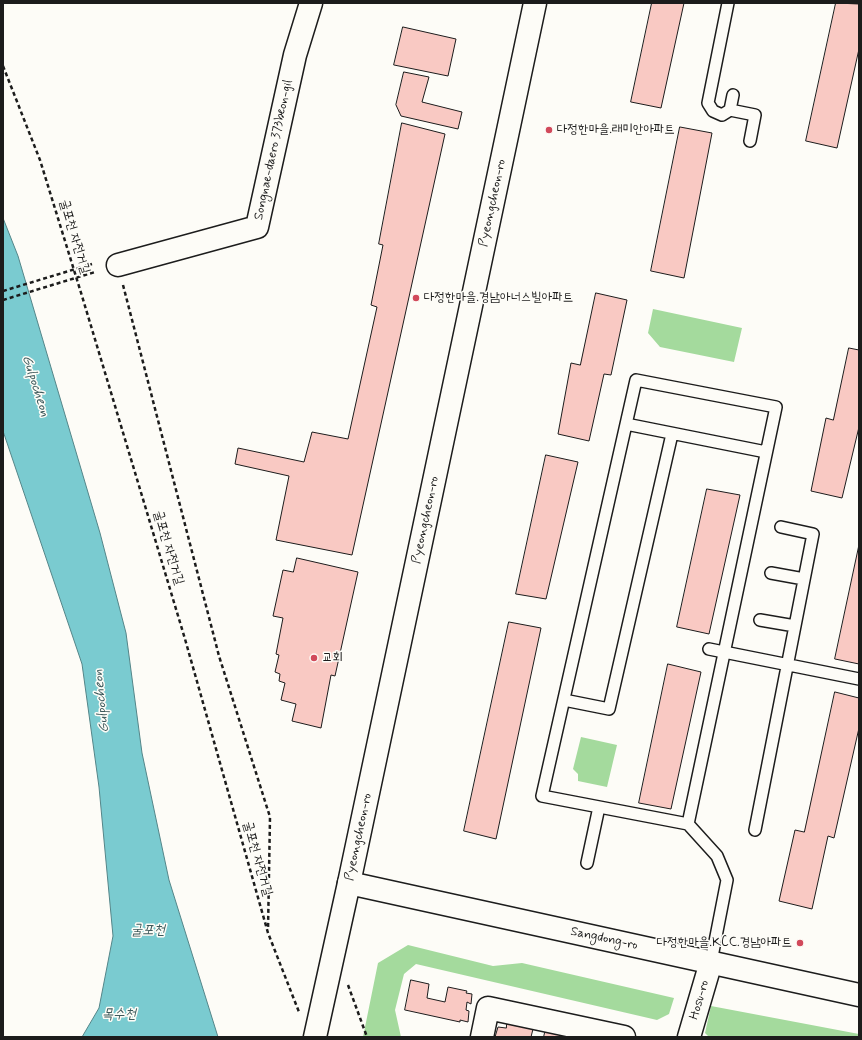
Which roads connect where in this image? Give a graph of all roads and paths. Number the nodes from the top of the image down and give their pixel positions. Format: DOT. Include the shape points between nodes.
graph roads {
  1 [pos="311,3"];
  2 [pos="535,3"];
  3 [pos="728,3"];
  4 [pos="3,66"];
  5 [pos="733,95"];
  6 [pos="730,110"];
  7 [pos="750,141"];
  8 [pos="92,264"];
  9 [pos="118,265"];
  10 [pos="95,272"];
  11 [pos="3,291"];
  12 [pos="3,300"];
  13 [pos="626,424"];
  14 [pos="672,434"];
  15 [pos="766,452"];
  16 [pos="781,527"];
  17 [pos="770,573"];
  18 [pos="804,579"];
  19 [pos="760,620"];
  20 [pos="795,626"];
  21 [pos="709,649"];
  22 [pos="724,652"];
  23 [pos="788,665"];
  24 [pos="859,679"];
  25 [pos="564,700"];
  26 [pos="599,807"];
  27 [pos="688,824"];
  28 [pos="755,830"];
  29 [pos="587,863"];
  30 [pos="349,883"];
  31 [pos="268,933"];
  32 [pos="710,962"];
  33 [pos="347,983"];
  34 [pos="859,995"];
  35 [pos="301,1016"];
  36 [pos="600,1035"];
  37 [pos="366,1036"];
  38 [pos="315,1037"];
  39 [pos="482,1037"];
  40 [pos="624,1037"];
  41 [pos="689,1037"];
  1 -- 9 [label="street, Songnae-daero 373beon-gil" via="295,55 257,227"];
  2 -- 30 [label="street, Pyeongcheon-ro"];
  3 -- 6 [label="lane" via="708,102 713,111 722,115"];
  4 -- 31 [label="path, 굴포천 자전거길" via="40,160 82,296 185,639"];
  5 -- 6 [label="lane"];
  6 -- 7 [label="lane" via="755,115"];
  8 -- 11 [label="path, bridge"];
  9 -- 31 [label="path" via="219,656 270,817"];
  10 -- 12 [label="path, bridge"];
  13 -- 14 [label="lane"];
  13 -- 15 [label="lane" via="636,380 768,406 776,408"];
  13 -- 25 [label="lane"];
  14 -- 15 [label="lane"];
  14 -- 25 [label="lane" via="609,709"];
  15 -- 22 [label="lane"];
  16 -- 18 [label="lane" via="813,534"];
  17 -- 18 [label="lane"];
  18 -- 20 [label="lane"];
  19 -- 20 [label="lane"];
  20 -- 23 [label="lane"];
  21 -- 22 [label="lane"];
  22 -- 23 [label="lane"];
  22 -- 27 [label="lane"];
  23 -- 24 [label="lane"];
  23 -- 28 [label="lane"];
  25 -- 26 [label="lane" via="542,796"];
  26 -- 27 [label="lane"];
  26 -- 29 [label="lane"];
  27 -- 32 [label="lane" via="717,856 727,880"];
  30 -- 32 [label="street, Sangdong-ro"];
  30 -- 38 [label="street, Pyeongcheon-ro"];
  31 -- 35 [label="path, 굴포천 자전거길"];
  32 -- 34 [label="street, Sangdong-ro"];
  32 -- 41 [label="street, Hosu-ro"];
  33 -- 37 [label="path"];
  36 -- 39 [label="street" via="488,1008"];
  36 -- 40 [label="street"];
}
